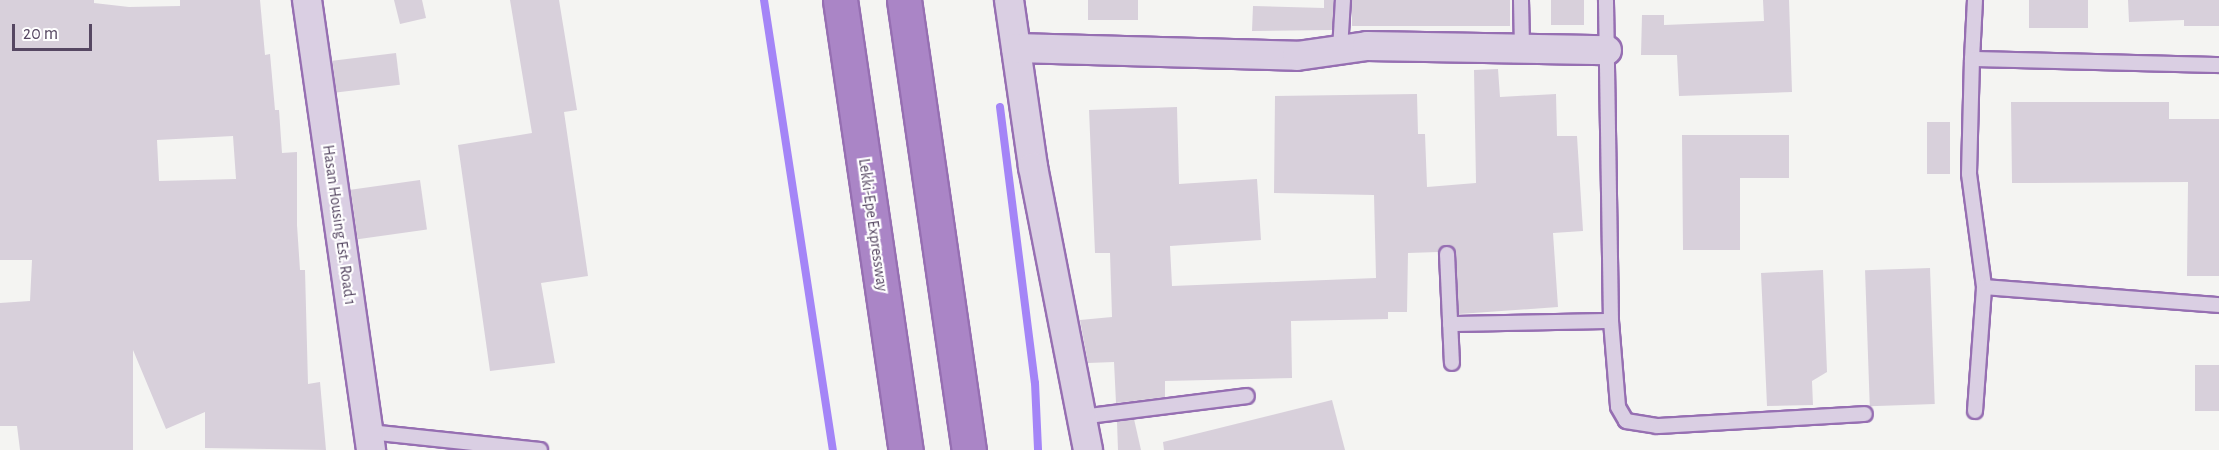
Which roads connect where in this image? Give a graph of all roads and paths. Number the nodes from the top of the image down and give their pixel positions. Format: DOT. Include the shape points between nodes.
graph roads {
  1 [pos="307,0"];
  2 [pos="840,0"];
  3 [pos="904,0"];
  4 [pos="1009,0"];
  5 [pos="1343,0"];
  6 [pos="1521,0"];
  7 [pos="1606,0"];
  8 [pos="1975,0"];
  9 [pos="1016,48"];
  10 [pos="1522,49"];
  11 [pos="1340,50"];
  12 [pos="1606,50"];
  13 [pos="1972,59"];
  14 [pos="2219,65"];
  15 [pos="1447,254"];
  16 [pos="1984,287"];
  17 [pos="2219,305"];
  18 [pos="1611,321"];
  19 [pos="1450,324"];
  20 [pos="1452,363"];
  21 [pos="1247,396"];
  22 [pos="1975,411"];
  23 [pos="1865,414"];
  24 [pos="1081,417"];
  25 [pos="370,441"];
  26 [pos="540,450"];
  27 [pos="906,450"];
  28 [pos="969,450"];
  29 [pos="1088,450"];
  1 -- 25 [label="street, Hasan Housing Est. Road 1"];
  2 -- 27 [label="highway, Lekki-Epe Expressway"];
  3 -- 28 [label="highway"];
  4 -- 9 [label="street"];
  5 -- 11 [label="lane"];
  6 -- 10 [label="lane"];
  7 -- 12 [label="lane"];
  8 -- 13 [label="lane"];
  9 -- 11 [label="street" via="1297,56"];
  9 -- 24 [label="street" via="1033,167"];
  10 -- 11 [label="street" via="1367,46"];
  10 -- 12 [label="street"];
  12 -- 18 [label="lane"];
  13 -- 14 [label="lane"];
  13 -- 16 [label="lane" via="1969,174"];
  15 -- 19 [label="lane"];
  16 -- 17 [label="lane"];
  16 -- 22 [label="lane"];
  18 -- 19 [label="lane"];
  18 -- 23 [label="lane" via="1618,407 1626,421 1657,426"];
  19 -- 20 [label="lane"];
  21 -- 24 [label="lane"];
  24 -- 29 [label="street"];
  25 -- 26 [label="lane"];
}
